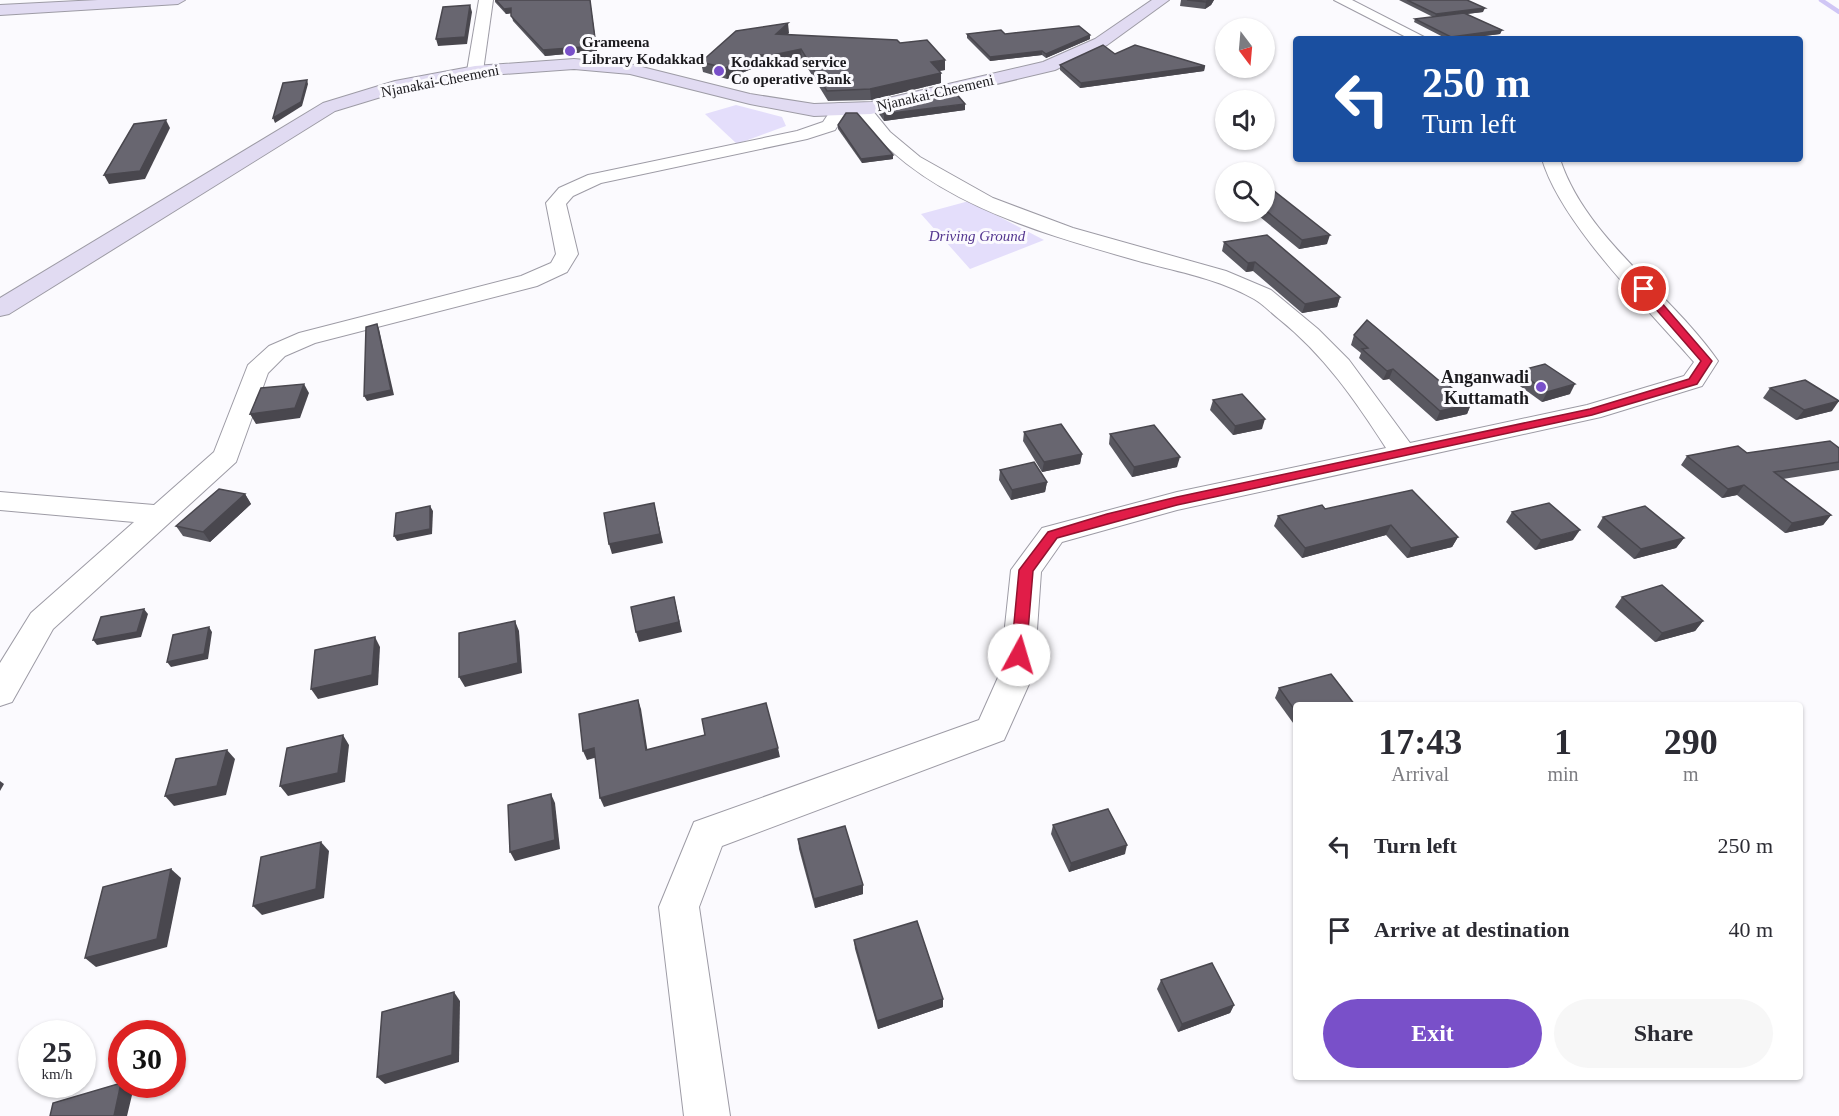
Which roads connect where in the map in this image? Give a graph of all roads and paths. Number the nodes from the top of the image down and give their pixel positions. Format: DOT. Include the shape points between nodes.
graph roads {
  1 [pos="178,0"];
  2 [pos="486,0"];
  3 [pos="1162,0"];
  4 [pos="1341,0"];
  5 [pos="0,10"];
  6 [pos="1415,36"];
  7 [pos="475,71"];
  8 [pos="851,109"];
  9 [pos="1551,162"];
  10 [pos="0,309"];
  11 [pos="1404,454"];
  12 [pos="0,501"];
  13 [pos="162,515"];
  14 [pos="0,692"];
  15 [pos="707,1116"];
  1 -- 5 [label="main road"];
  2 -- 7 [label="street"];
  3 -- 8 [label="main road, Njanakai-Cheemeni" via="1101,42 1049,66"];
  4 -- 6 [label="street"];
  7 -- 8 [label="main road, Njanakai-Cheemeni" via="574,64 630,69 750,99 814,110"];
  7 -- 10 [label="main road, Njanakai-Cheemeni" via="401,85 329,107"];
  8 -- 11 [label="street" via="945,180 995,208 1127,252 1218,276 1263,296 1322,343 1349,372"];
  8 -- 13 [label="street" via="829,126 801,135 595,179 566,192 556,203 567,254 559,267 529,281 307,338 277,351 257,370 226,456"];
  9 -- 11 [label="street" via="1551,170 1582,219 1706,361 1693,381 1592,412"];
  11 -- 15 [label="street" via="1177,501 1052,535 1026,570 1017,673 992,730 707,834 679,907"];
  12 -- 13 [label="street"];
  13 -- 14 [label="street" via="42,621"];
}
